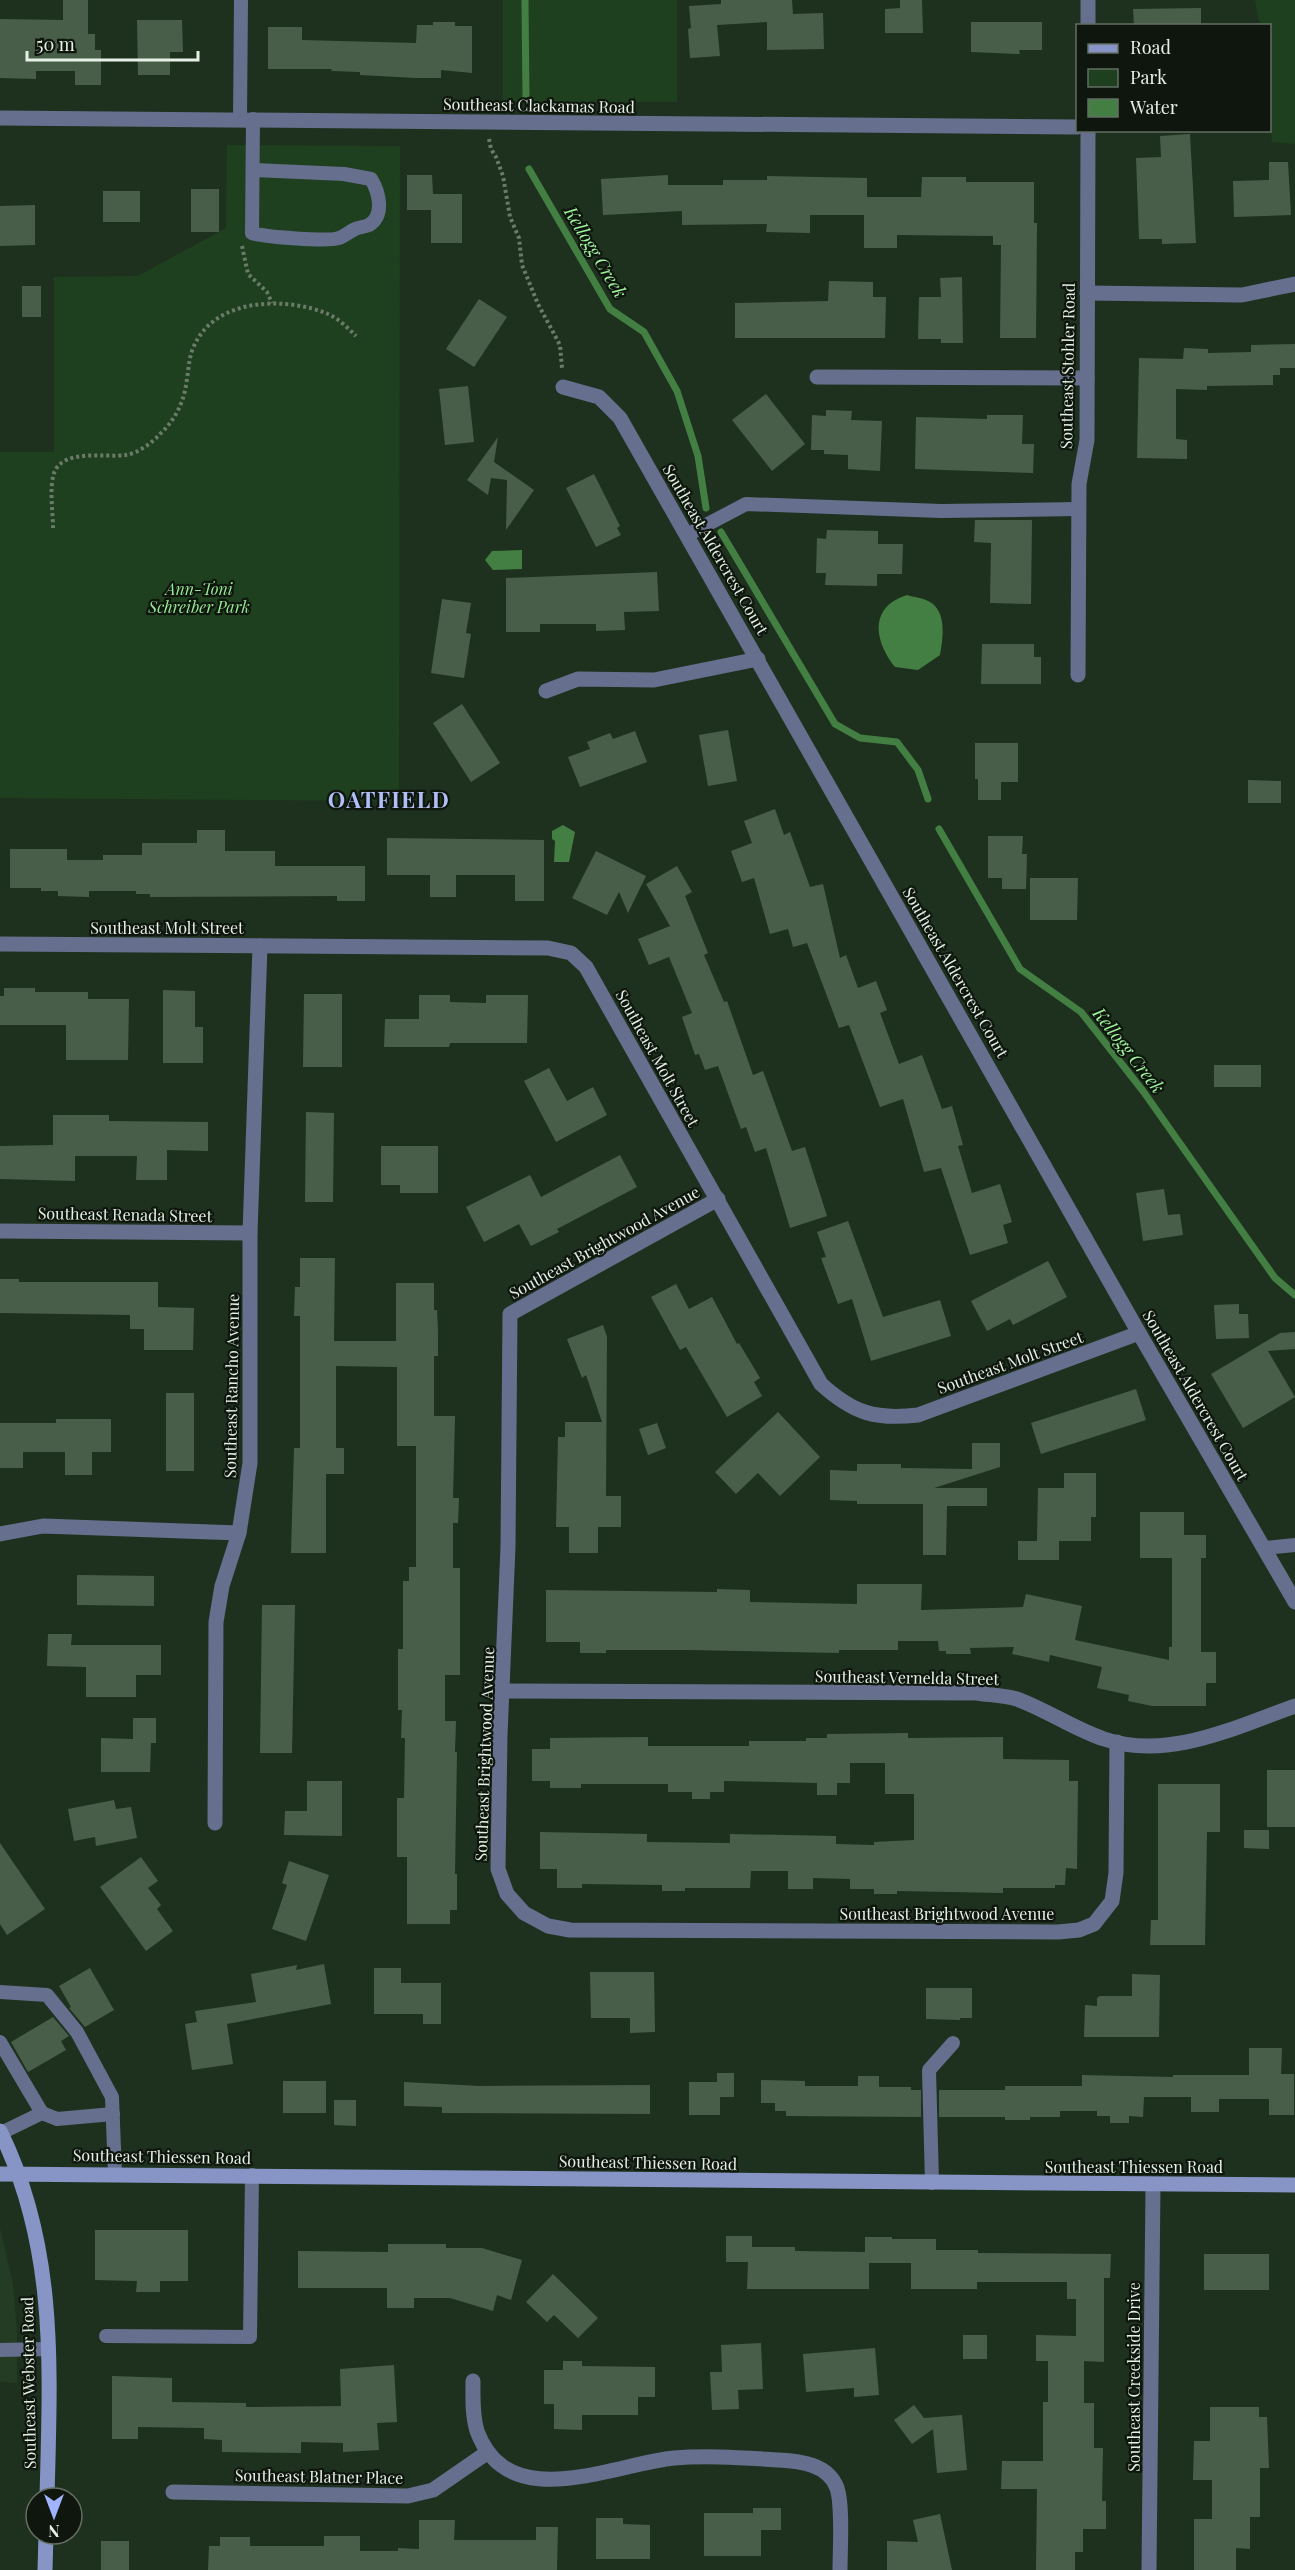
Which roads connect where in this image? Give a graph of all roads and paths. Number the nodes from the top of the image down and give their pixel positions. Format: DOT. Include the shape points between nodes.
graph roads {
  1 [pos="241,0"];
  2 [pos="1088,0"];
  3 [pos="1088,24"];
  4 [pos="0,118"];
  5 [pos="247,119"];
  6 [pos="489,123"];
  7 [pos="1076,127"];
  8 [pos="1088,132"];
  9 [pos="254,171"];
  10 [pos="252,233"];
  11 [pos="1295,284"];
  12 [pos="1087,293"];
  13 [pos="272,303"];
  14 [pos="356,336"];
  15 [pos="818,377"];
  16 [pos="1087,378"];
  17 [pos="563,387"];
  18 [pos="1078,509"];
  19 [pos="53,528"];
  20 [pos="687,535"];
  21 [pos="758,659"];
  22 [pos="1078,675"];
  23 [pos="546,692"];
  24 [pos="0,944"];
  25 [pos="260,946"];
  26 [pos="718,1199"];
  27 [pos="0,1231"];
  28 [pos="250,1233"];
  29 [pos="1139,1333"];
  30 [pos="239,1533"];
  31 [pos="0,1534"];
  32 [pos="1295,1545"];
  33 [pos="1264,1548"];
  34 [pos="1295,1602"];
  35 [pos="503,1691"];
  36 [pos="1295,1706"];
  37 [pos="1117,1742"];
  38 [pos="215,1823"];
  39 [pos="1,1990"];
  40 [pos="0,2042"];
  41 [pos="953,2043"];
  42 [pos="42,2113"];
  43 [pos="113,2114"];
  44 [pos="1,2132"];
  45 [pos="0,2174"];
  46 [pos="17,2174"];
  47 [pos="115,2174"];
  48 [pos="252,2175"];
  49 [pos="932,2183"];
  50 [pos="1153,2185"];
  51 [pos="1295,2185"];
  52 [pos="106,2336"];
  53 [pos="48,2349"];
  54 [pos="0,2350"];
  55 [pos="473,2381"];
  56 [pos="488,2452"];
  57 [pos="47,2486"];
  58 [pos="174,2492"];
  59 [pos="46,2546"];
  60 [pos="45,2570"];
  61 [pos="840,2570"];
  62 [pos="1149,2570"];
  1 -- 5 [label="lane"];
  2 -- 3 [label="street"];
  4 -- 5 [label="street, Southeast Clackamas Road"];
  5 -- 6 [label="street, Southeast Clackamas Road"];
  5 -- 9 [label="lane"];
  6 -- 7 [label="street, Southeast Clackamas Road"];
  6 -- 17 [label="path" via="491,149 500,167 507,207 519,237 522,265 560,345"];
  8 -- 12 [label="street, Southeast Stohler Road"];
  9 -- 10 [label="lane"];
  9 -- 10 [label="lane" via="344,174 371,179 378,190 379,205 369,225 353,229 339,239 265,237"];
  10 -- 13 [label="path" via="241,241 248,274 267,292"];
  11 -- 12 [label="street" via="1242,295"];
  12 -- 16 [label="street, Southeast Stohler Road"];
  13 -- 14 [label="path" via="299,305 330,315"];
  13 -- 19 [label="path" via="234,311 216,319 201,333 193,348 178,412 155,440 127,455 83,457 61,463 54,473"];
  15 -- 16 [label="street"];
  16 -- 18 [label="street, Southeast Stohler Road" via="1087,440"];
  17 -- 20 [label="street, Southeast Aldercrest Court" via="599,397 620,418"];
  18 -- 20 [label="lane" via="940,511 746,504"];
  18 -- 22 [label="street, Southeast Stohler Road"];
  20 -- 21 [label="street, Southeast Aldercrest Court"];
  21 -- 23 [label="street" via="654,680 578,679"];
  21 -- 29 [label="street, Southeast Aldercrest Court"];
  24 -- 25 [label="street, Southeast Molt Street"];
  25 -- 26 [label="street, Southeast Molt Street" via="548,948 571,953 586,967"];
  25 -- 28 [label="street, Southeast Rancho Avenue"];
  26 -- 29 [label="street, Southeast Molt Street" via="821,1384 841,1402 866,1414 893,1418 918,1415"];
  26 -- 35 [label="street, Southeast Brightwood Avenue" via="510,1314"];
  27 -- 28 [label="street, Southeast Renada Street"];
  28 -- 30 [label="street, Southeast Rancho Avenue" via="250,1463"];
  29 -- 33 [label="street, Southeast Aldercrest Court"];
  30 -- 31 [label="street" via="43,1526"];
  30 -- 38 [label="street, Southeast Rancho Avenue" via="222,1586 216,1622"];
  32 -- 33 [label="lane"];
  33 -- 34 [label="street, Southeast Aldercrest Court"];
  35 -- 37 [label="street, Southeast Vernelda Street" via="976,1693 1014,1698"];
  35 -- 37 [label="street, Southeast Brightwood Avenue" via="498,1869 501,1882 524,1913 548,1926 570,1930 1079,1930 1094,1924 1113,1901"];
  36 -- 37 [label="street, Southeast Vernelda Street" via="1182,1744"];
  39 -- 43 [label="lane" via="47,1995 77,2032 112,2097"];
  40 -- 42 [label="lane"];
  41 -- 49 [label="lane" via="929,2070"];
  42 -- 43 [label="lane" via="57,2119"];
  42 -- 44 [label="lane"];
  43 -- 47 [label="lane"];
  44 -- 46 [label="main road, Southeast Webster Road"];
  45 -- 46 [label="main road, Southeast Thiessen Road"];
  46 -- 47 [label="main road, Southeast Thiessen Road"];
  46 -- 53 [label="main road, Southeast Webster Road" via="33,2214 45,2292"];
  47 -- 48 [label="main road, Southeast Thiessen Road"];
  48 -- 49 [label="main road, Southeast Thiessen Road"];
  48 -- 52 [label="lane" via="250,2337"];
  49 -- 50 [label="main road, Southeast Thiessen Road"];
  50 -- 51 [label="main road, Southeast Thiessen Road"];
  50 -- 62 [label="street, Southeast Creekside Drive"];
  53 -- 54 [label="lane"];
  53 -- 57 [label="main road, Southeast Webster Road"];
  55 -- 56 [label="street" via="477,2430"];
  56 -- 58 [label="street, Southeast Blatner Place" via="433,2490 408,2496"];
  56 -- 61 [label="street" via="505,2467 548,2480 577,2478 673,2458 803,2462 825,2471 837,2487"];
  59 -- 60 [label="main road"];
}
